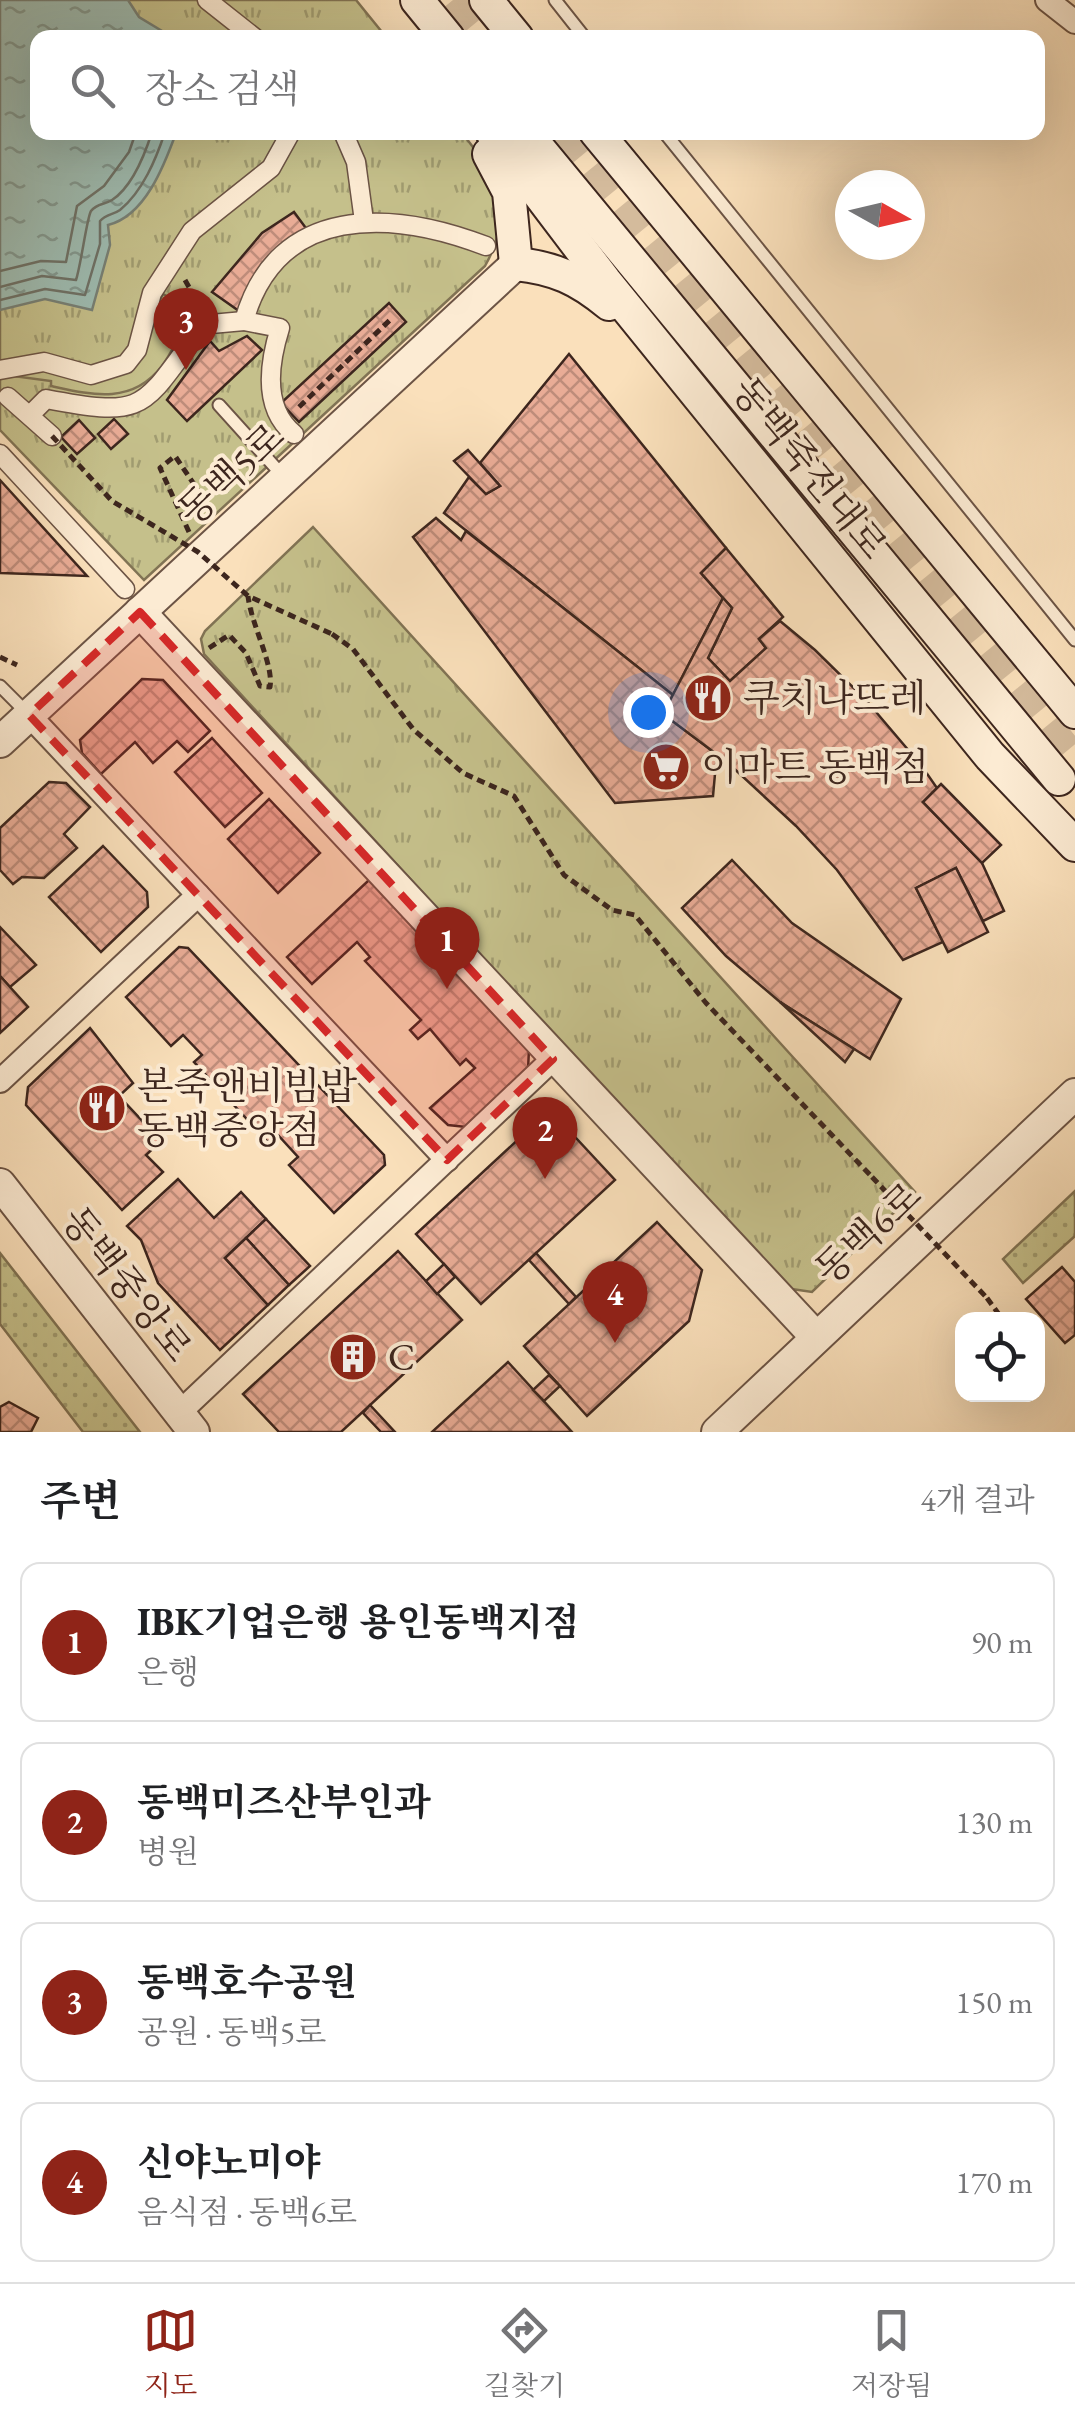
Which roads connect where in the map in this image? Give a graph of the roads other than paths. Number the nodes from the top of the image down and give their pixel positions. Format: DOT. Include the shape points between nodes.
graph roads {
  1 [pos="207,0"];
  2 [pos="395,0"];
  3 [pos="417,0"];
  4 [pos="486,0"];
  5 [pos="554,0"];
  6 [pos="1048,0"];
  7 [pos="1075,22"];
  8 [pos="245,30"];
  9 [pos="416,30"];
  10 [pos="441,30"];
  11 [pos="510,30"];
  12 [pos="579,30"];
  13 [pos="286,140"];
  14 [pos="346,140"];
  15 [pos="482,140"];
  16 [pos="498,140"];
  17 [pos="532,140"];
  18 [pos="603,140"];
  19 [pos="670,140"];
  20 [pos="364,221"];
  21 [pos="486,246"];
  22 [pos="516,264"];
  23 [pos="244,321"];
  24 [pos="656,341"];
  25 [pos="0,370"];
  26 [pos="8,397"];
  27 [pos="220,405"];
  28 [pos="32,414"];
  29 [pos="288,428"];
  30 [pos="52,436"];
  31 [pos="0,454"];
  32 [pos="286,479"];
  33 [pos="132,600"];
  34 [pos="1075,640"];
  35 [pos="0,686"];
  36 [pos="1075,712"];
  37 [pos="29,716"];
  38 [pos="0,742"];
  39 [pos="1059,780"];
  40 [pos="1075,845"];
  41 [pos="198,895"];
  42 [pos="554,1059"];
  43 [pos="0,1082"];
  44 [pos="1075,1094"];
  45 [pos="447,1160"];
  46 [pos="0,1184"];
  47 [pos="816,1337"];
  48 [pos="186,1423"];
  49 [pos="717,1432"];
  1 -- 8 [label="street"];
  2 -- 9 [label="main road"];
  3 -- 10 [label="main road"];
  4 -- 11 [label="main road"];
  5 -- 12 [label="lane"];
  6 -- 7 [label="street"];
  13 -- 25 [label="street" via="271,168 192,232 152,293 137,350 126,364 91,375 44,362"];
  14 -- 20 [label="street"];
  15 -- 22 [label="main road" via="510,192"];
  16 -- 24 [label="main road, 동백죽전대로"];
  17 -- 39 [label="main road, 동백죽전대로"];
  18 -- 36 [label="main road, 동백죽전대로"];
  19 -- 34 [label="lane"];
  20 -- 21 [label="street" via="434,226"];
  20 -- 23 [label="street" via="325,229 293,249 254,287"];
  22 -- 24 [label="main road" via="548,267 582,281"];
  22 -- 32 [label="street, 동백5로"];
  23 -- 28 [label="street" via="199,330 151,394 126,409 46,400"];
  23 -- 29 [label="street" via="280,328 270,368 272,398"];
  24 -- 40 [label="main road, 동백죽전대로" via="990,756"];
  26 -- 28 [label="street"];
  27 -- 32 [label="lane"];
  28 -- 30 [label="street"];
  31 -- 33 [label="street"];
  32 -- 33 [label="street, 동백5로"];
  33 -- 37 [label="street, 동백5로"];
  33 -- 42 [label="street"];
  35 -- 37 [label="lane"];
  37 -- 38 [label="street, 동백5로"];
  37 -- 41 [label="street"];
  41 -- 43 [label="street"];
  41 -- 45 [label="street"];
  42 -- 45 [label="street"];
  42 -- 47 [label="street"];
  44 -- 47 [label="street, 동백6로"];
  45 -- 48 [label="street"];
  46 -- 48 [label="street, 동백중앙로"];
  47 -- 49 [label="street, 동백6로"];
}
